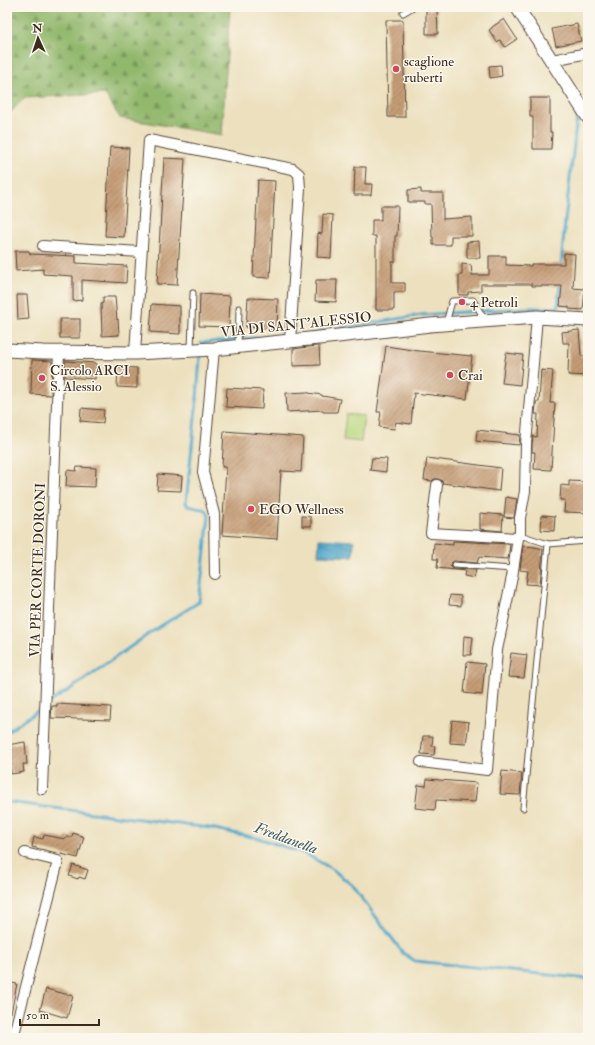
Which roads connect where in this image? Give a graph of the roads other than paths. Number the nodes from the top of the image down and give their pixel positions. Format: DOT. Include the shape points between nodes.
graph roads {
  1 [pos="413,7"];
  2 [pos="517,7"];
  3 [pos="403,13"];
  4 [pos="588,54"];
  5 [pos="552,60"];
  6 [pos="588,117"];
  7 [pos="43,246"];
  8 [pos="141,252"];
  9 [pos="193,293"];
  10 [pos="240,308"];
  11 [pos="537,317"];
  12 [pos="486,320"];
  13 [pos="588,320"];
  14 [pos="446,324"];
  15 [pos="290,337"];
  16 [pos="238,341"];
  17 [pos="214,349"];
  18 [pos="7,350"];
  19 [pos="191,350"];
  20 [pos="59,352"];
  21 [pos="135,353"];
  22 [pos="437,485"];
  23 [pos="519,536"];
  24 [pos="588,542"];
  25 [pos="548,544"];
  26 [pos="454,565"];
  27 [pos="513,569"];
  28 [pos="215,574"];
  29 [pos="421,762"];
  30 [pos="42,789"];
  31 [pos="523,808"];
  32 [pos="25,853"];
  33 [pos="13,1038"];
  1 -- 3 [label="lane"];
  2 -- 5 [label="street"];
  4 -- 5 [label="street"];
  5 -- 6 [label="street"];
  7 -- 8 [label="street"];
  8 -- 15 [label="street" via="149,140 293,169 299,174 300,188"];
  8 -- 21 [label="street"];
  9 -- 19 [label="lane"];
  10 -- 16 [label="lane"];
  11 -- 12 [label="street, VIA DI SANT'ALESSIO"];
  11 -- 13 [label="street, VIA DI SANT'ALESSIO"];
  11 -- 23 [label="street" via="526,444 525,491"];
  12 -- 14 [label="street, VIA DI SANT'ALESSIO"];
  12 -- 14 [label="lane" via="473,300 452,301"];
  14 -- 15 [label="street, VIA DI SANT'ALESSIO"];
  15 -- 16 [label="street, VIA DI SANT'ALESSIO"];
  16 -- 17 [label="street, VIA DI SANT'ALESSIO"];
  17 -- 19 [label="street, VIA DI SANT'ALESSIO"];
  17 -- 28 [label="street" via="203,472 214,514"];
  18 -- 20 [label="street, VIA DI SANT'ALESSIO"];
  19 -- 21 [label="street, VIA DI SANT'ALESSIO"];
  20 -- 21 [label="street, VIA DI SANT'ALESSIO"];
  20 -- 30 [label="street, VIA PER CORTE DORONI"];
  22 -- 23 [label="street" via="431,533"];
  23 -- 25 [label="lane"];
  23 -- 27 [label="street"];
  24 -- 25 [label="lane"];
  25 -- 31 [label="lane"];
  26 -- 27 [label="lane"];
  27 -- 29 [label="street" via="497,650 487,770"];
  32 -- 33 [label="street" via="58,862"];
}
